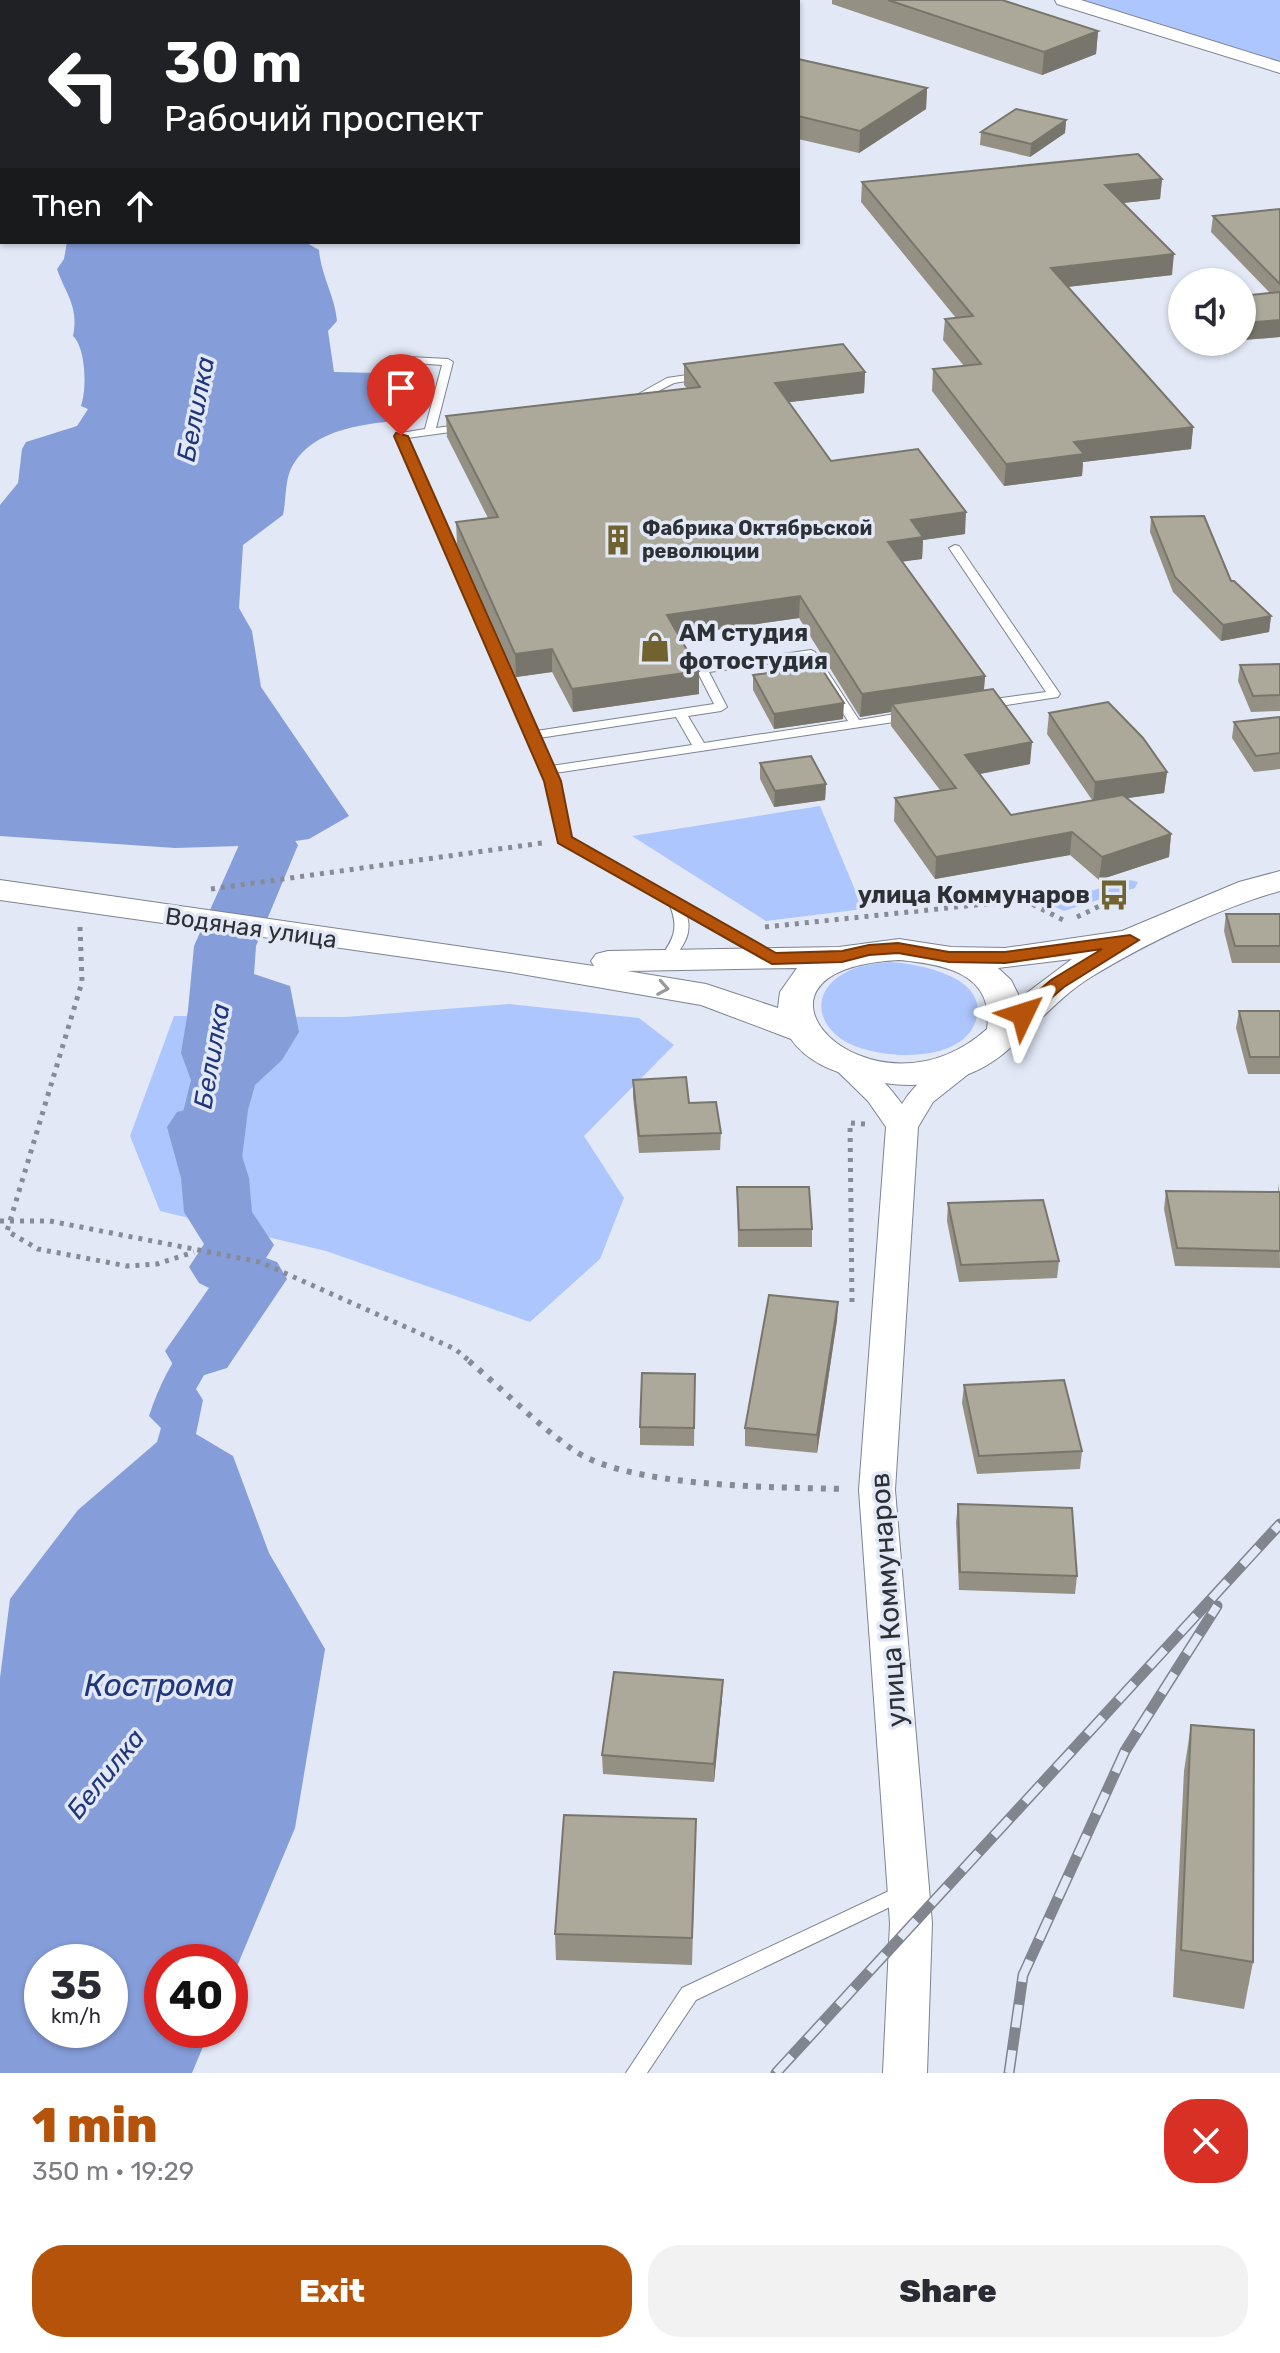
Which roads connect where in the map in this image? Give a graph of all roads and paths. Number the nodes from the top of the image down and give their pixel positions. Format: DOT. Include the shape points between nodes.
graph roads {
  1 [pos="1063,0"];
  2 [pos="1280,68"];
  3 [pos="390,359"];
  4 [pos="714,375"];
  5 [pos="618,407"];
  6 [pos="477,426"];
  7 [pos="430,432"];
  8 [pos="955,548"];
  9 [pos="977,706"];
  10 [pos="680,713"];
  11 [pos="916,715"];
  12 [pos="856,724"];
  13 [pos="532,735"];
  14 [pos="700,747"];
  15 [pos="547,770"];
  16 [pos="564,840"];
  17 [pos="1280,881"];
  18 [pos="0,890"];
  19 [pos="215,890"];
  20 [pos="674,901"];
  21 [pos="88,903"];
  22 [pos="1102,905"];
  23 [pos="752,928"];
  24 [pos="1130,940"];
  25 [pos="842,956"];
  26 [pos="949,957"];
  27 [pos="772,958"];
  28 [pos="503,961"];
  29 [pos="665,961"];
  30 [pos="1005,1029"];
  31 [pos="802,1031"];
  32 [pos="844,1063"];
  33 [pos="966,1064"];
  34 [pos="902,1127"];
  35 [pos="0,1221"];
  36 [pos="10,1221"];
  37 [pos="197,1251"];
  38 [pos="877,1490"];
  39 [pos="909,1889"];
  40 [pos="636,2073"];
  41 [pos="905,2073"];
  1 -- 2 [label="street"];
  3 -- 7 [label="lane" via="448,362"];
  4 -- 5 [label="lane" via="671,380"];
  6 -- 7 [label="lane"];
  7 -- 13 [label="lane" via="401,436"];
  8 -- 9 [label="lane" via="1054,694"];
  10 -- 12 [label="lane" via="721,707 702,669 811,654"];
  10 -- 13 [label="lane"];
  10 -- 14 [label="lane"];
  11 -- 12 [label="lane"];
  12 -- 14 [label="lane"];
  13 -- 15 [label="lane"];
  14 -- 15 [label="lane"];
  15 -- 16 [label="lane"];
  16 -- 19 [label="path"];
  16 -- 20 [label="lane"];
  17 -- 24 [label="street"];
  18 -- 21 [label="street, Водяная улица"];
  20 -- 27 [label="lane"];
  20 -- 29 [label="lane" via="684,922 682,939"];
  21 -- 28 [label="street, Водяная улица"];
  21 -- 36 [label="path" via="80,924 82,982"];
  22 -- 23 [label="path" via="1067,922 1024,900"];
  24 -- 26 [label="street" via="1005,958"];
  24 -- 30 [label="street" via="1057,984"];
  25 -- 26 [label="street" via="898,948"];
  25 -- 27 [label="street"];
  25 -- 31 [label="street" via="804,981 795,997"];
  26 -- 30 [label="street" via="979,971 999,991 1007,1010"];
  27 -- 29 [label="street"];
  28 -- 29 [label="street"];
  28 -- 31 [label="street, one-way" via="706,995"];
  30 -- 33 [label="street" via="994,1046"];
  31 -- 32 [label="street" via="816,1047"];
  32 -- 33 [label="street" via="917,1074"];
  32 -- 34 [label="street" via="879,1094"];
  33 -- 34 [label="street" via="922,1096"];
  34 -- 38 [label="street, улица Коммунаров"];
  35 -- 36 [label="path"];
  36 -- 37 [label="path" via="50,1221"];
  36 -- 37 [label="path" via="7,1231 38,1249 127,1266 157,1264"];
  37 -- 38 [label="path" via="260,1262 455,1349 561,1444 583,1456 712,1485"];
  38 -- 39 [label="street, улица Коммунаров"];
  39 -- 40 [label="lane" via="689,1994"];
  39 -- 41 [label="street, улица Коммунаров"];
}
